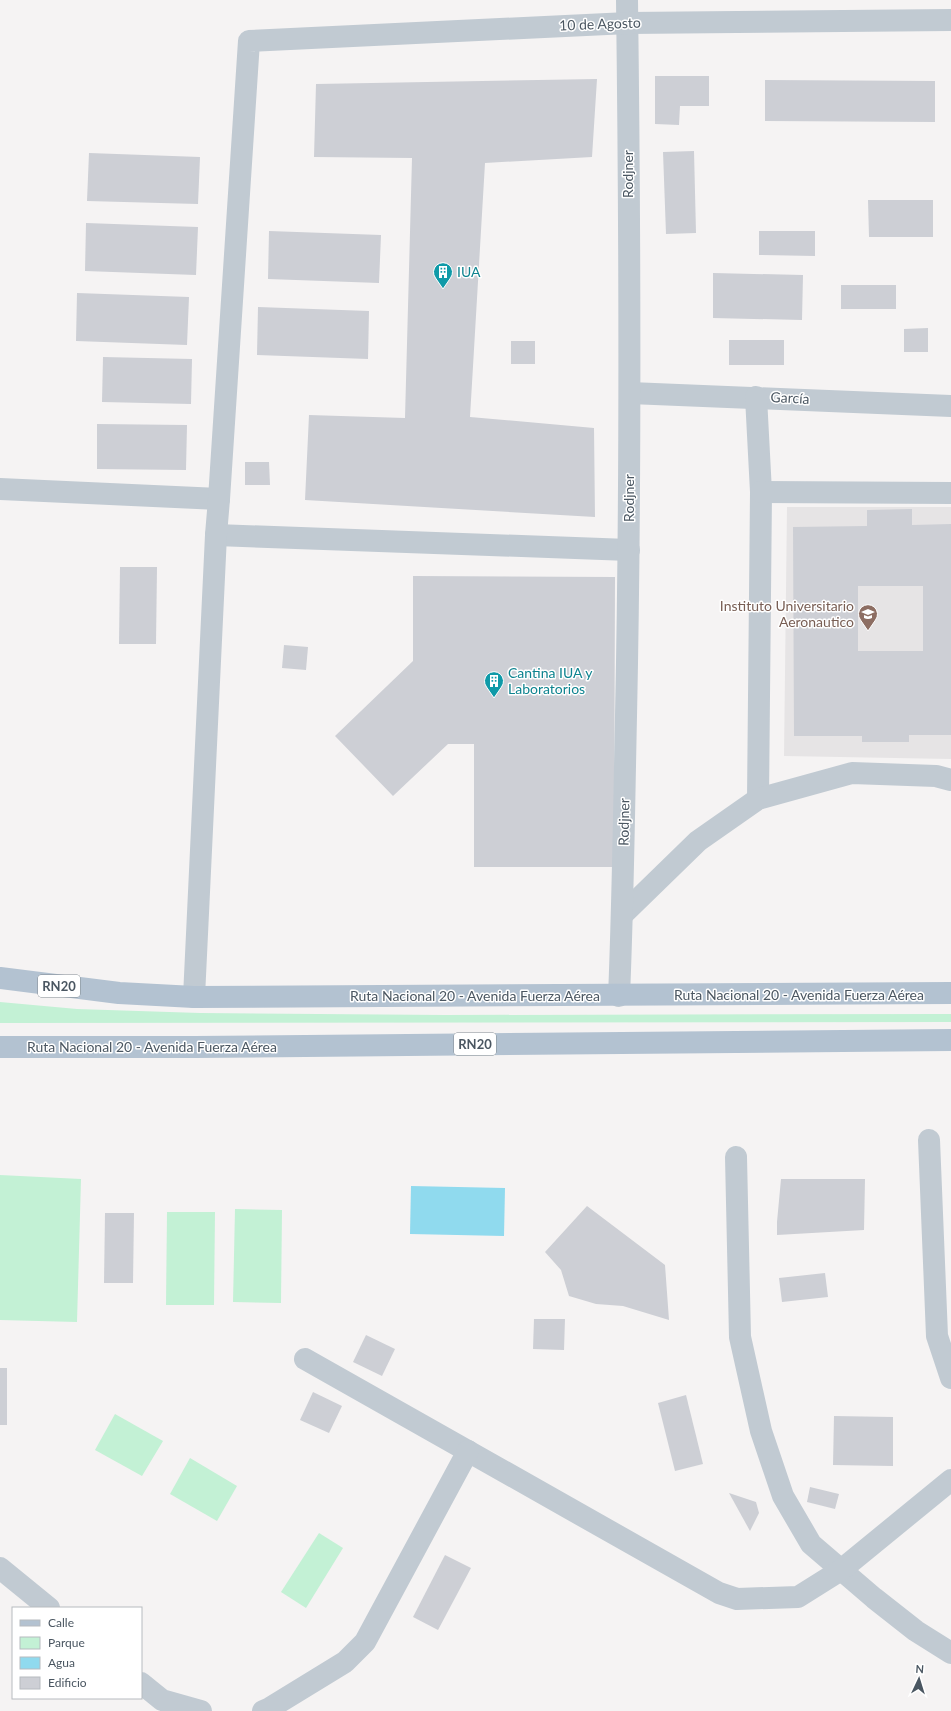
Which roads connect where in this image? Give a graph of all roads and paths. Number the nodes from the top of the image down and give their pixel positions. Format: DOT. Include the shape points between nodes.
graph roads {
  1 [pos="627,0"];
  2 [pos="951,20"];
  3 [pos="628,23"];
  4 [pos="630,393"];
  5 [pos="756,397"];
  6 [pos="951,406"];
  7 [pos="0,489"];
  8 [pos="761,492"];
  9 [pos="951,493"];
  10 [pos="219,499"];
  11 [pos="216,534"];
  12 [pos="629,550"];
  13 [pos="951,780"];
  14 [pos="758,800"];
  15 [pos="622,915"];
  16 [pos="0,978"];
  17 [pos="951,993"];
  18 [pos="619,996"];
  19 [pos="194,997"];
  20 [pos="951,1040"];
  21 [pos="0,1047"];
  22 [pos="929,1140"];
  23 [pos="736,1157"];
  24 [pos="305,1360"];
  25 [pos="951,1378"];
  26 [pos="468,1451"];
  27 [pos="951,1480"];
  28 [pos="0,1568"];
  29 [pos="841,1570"];
  30 [pos="48,1607"];
  31 [pos="951,1653"];
  32 [pos="142,1684"];
  33 [pos="201,1711"];
  34 [pos="263,1711"];
  1 -- 3 [label="street, Rodjner"];
  2 -- 3 [label="street, 10 de Agosto"];
  3 -- 4 [label="street, Rodjner"];
  3 -- 10 [label="street, 10 de Agosto" via="249,41"];
  4 -- 5 [label="street, García"];
  4 -- 12 [label="street, Rodjner"];
  5 -- 6 [label="street, García"];
  5 -- 8 [label="street"];
  7 -- 10 [label="street"];
  8 -- 9 [label="street"];
  8 -- 14 [label="street"];
  10 -- 11 [label="street"];
  11 -- 12 [label="street"];
  11 -- 19 [label="street"];
  12 -- 15 [label="street, Rodjner"];
  13 -- 14 [label="street" via="936,776 852,773"];
  14 -- 15 [label="street" via="698,840"];
  15 -- 18 [label="street, Rodjner"];
  16 -- 19 [label="main road, Ruta Nacional 20 - Avenida Fuerza Aérea / RN20" via="119,993"];
  17 -- 18 [label="main road, Ruta Nacional 20 - Avenida Fuerza Aérea / RN20"];
  18 -- 19 [label="main road, Ruta Nacional 20 - Avenida Fuerza Aérea / RN20"];
  20 -- 21 [label="main road, Ruta Nacional 20 - Avenida Fuerza Aérea / RN20" via="195,1048"];
  22 -- 25 [label="street" via="937,1336"];
  23 -- 29 [label="street" via="740,1338 761,1431 783,1496 811,1544"];
  24 -- 26 [label="street"];
  26 -- 29 [label="street" via="719,1593 737,1599 798,1597"];
  26 -- 34 [label="street" via="365,1642 345,1662"];
  27 -- 29 [label="street"];
  28 -- 30 [label="street"];
  29 -- 31 [label="street" via="916,1631"];
  32 -- 33 [label="street" via="162,1700"];
}
